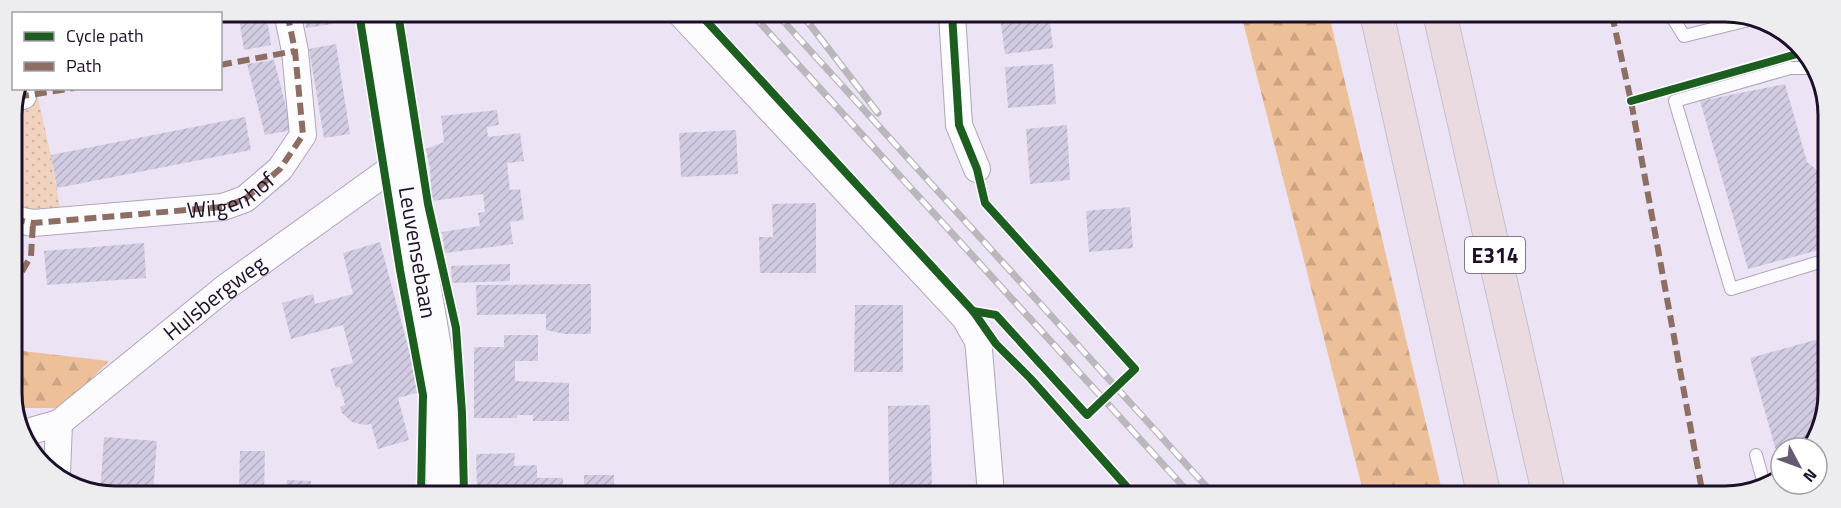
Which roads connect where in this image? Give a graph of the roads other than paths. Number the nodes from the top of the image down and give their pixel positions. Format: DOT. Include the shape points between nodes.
graph roads {
  1 [pos="289,23"];
  2 [pos="378,23"];
  3 [pos="689,23"];
  4 [pos="953,23"];
  5 [pos="1379,23"];
  6 [pos="1442,23"];
  7 [pos="1676,23"];
  8 [pos="1735,23"];
  9 [pos="1805,68"];
  10 [pos="403,160"];
  11 [pos="976,169"];
  12 [pos="23,221"];
  13 [pos="1818,262"];
  14 [pos="59,423"];
  15 [pos="31,431"];
  16 [pos="1756,455"];
  17 [pos="57,465"];
  18 [pos="1762,477"];
  19 [pos="990,485"];
  20 [pos="1482,485"];
  21 [pos="1547,485"];
  22 [pos="444,486"];
  1 -- 12 [label="street, Wilgenhof" via="303,135 280,169 245,200 223,207"];
  2 -- 10 [label="street, Leuvensebaan"];
  3 -- 19 [label="street" via="965,318 978,341"];
  4 -- 11 [label="street" via="959,125"];
  5 -- 20 [label="highway, E314"];
  6 -- 21 [label="highway, E314"];
  7 -- 8 [label="lane" via="1684,36"];
  9 -- 13 [label="lane" via="1790,68 1675,101 1731,289"];
  10 -- 14 [label="street, Hulsbergweg" via="226,287"];
  10 -- 22 [label="street, Leuvensebaan" via="438,367"];
  14 -- 15 [label="street, Hulsbergweg"];
  14 -- 17 [label="street"];
  16 -- 18 [label="lane"];
}
